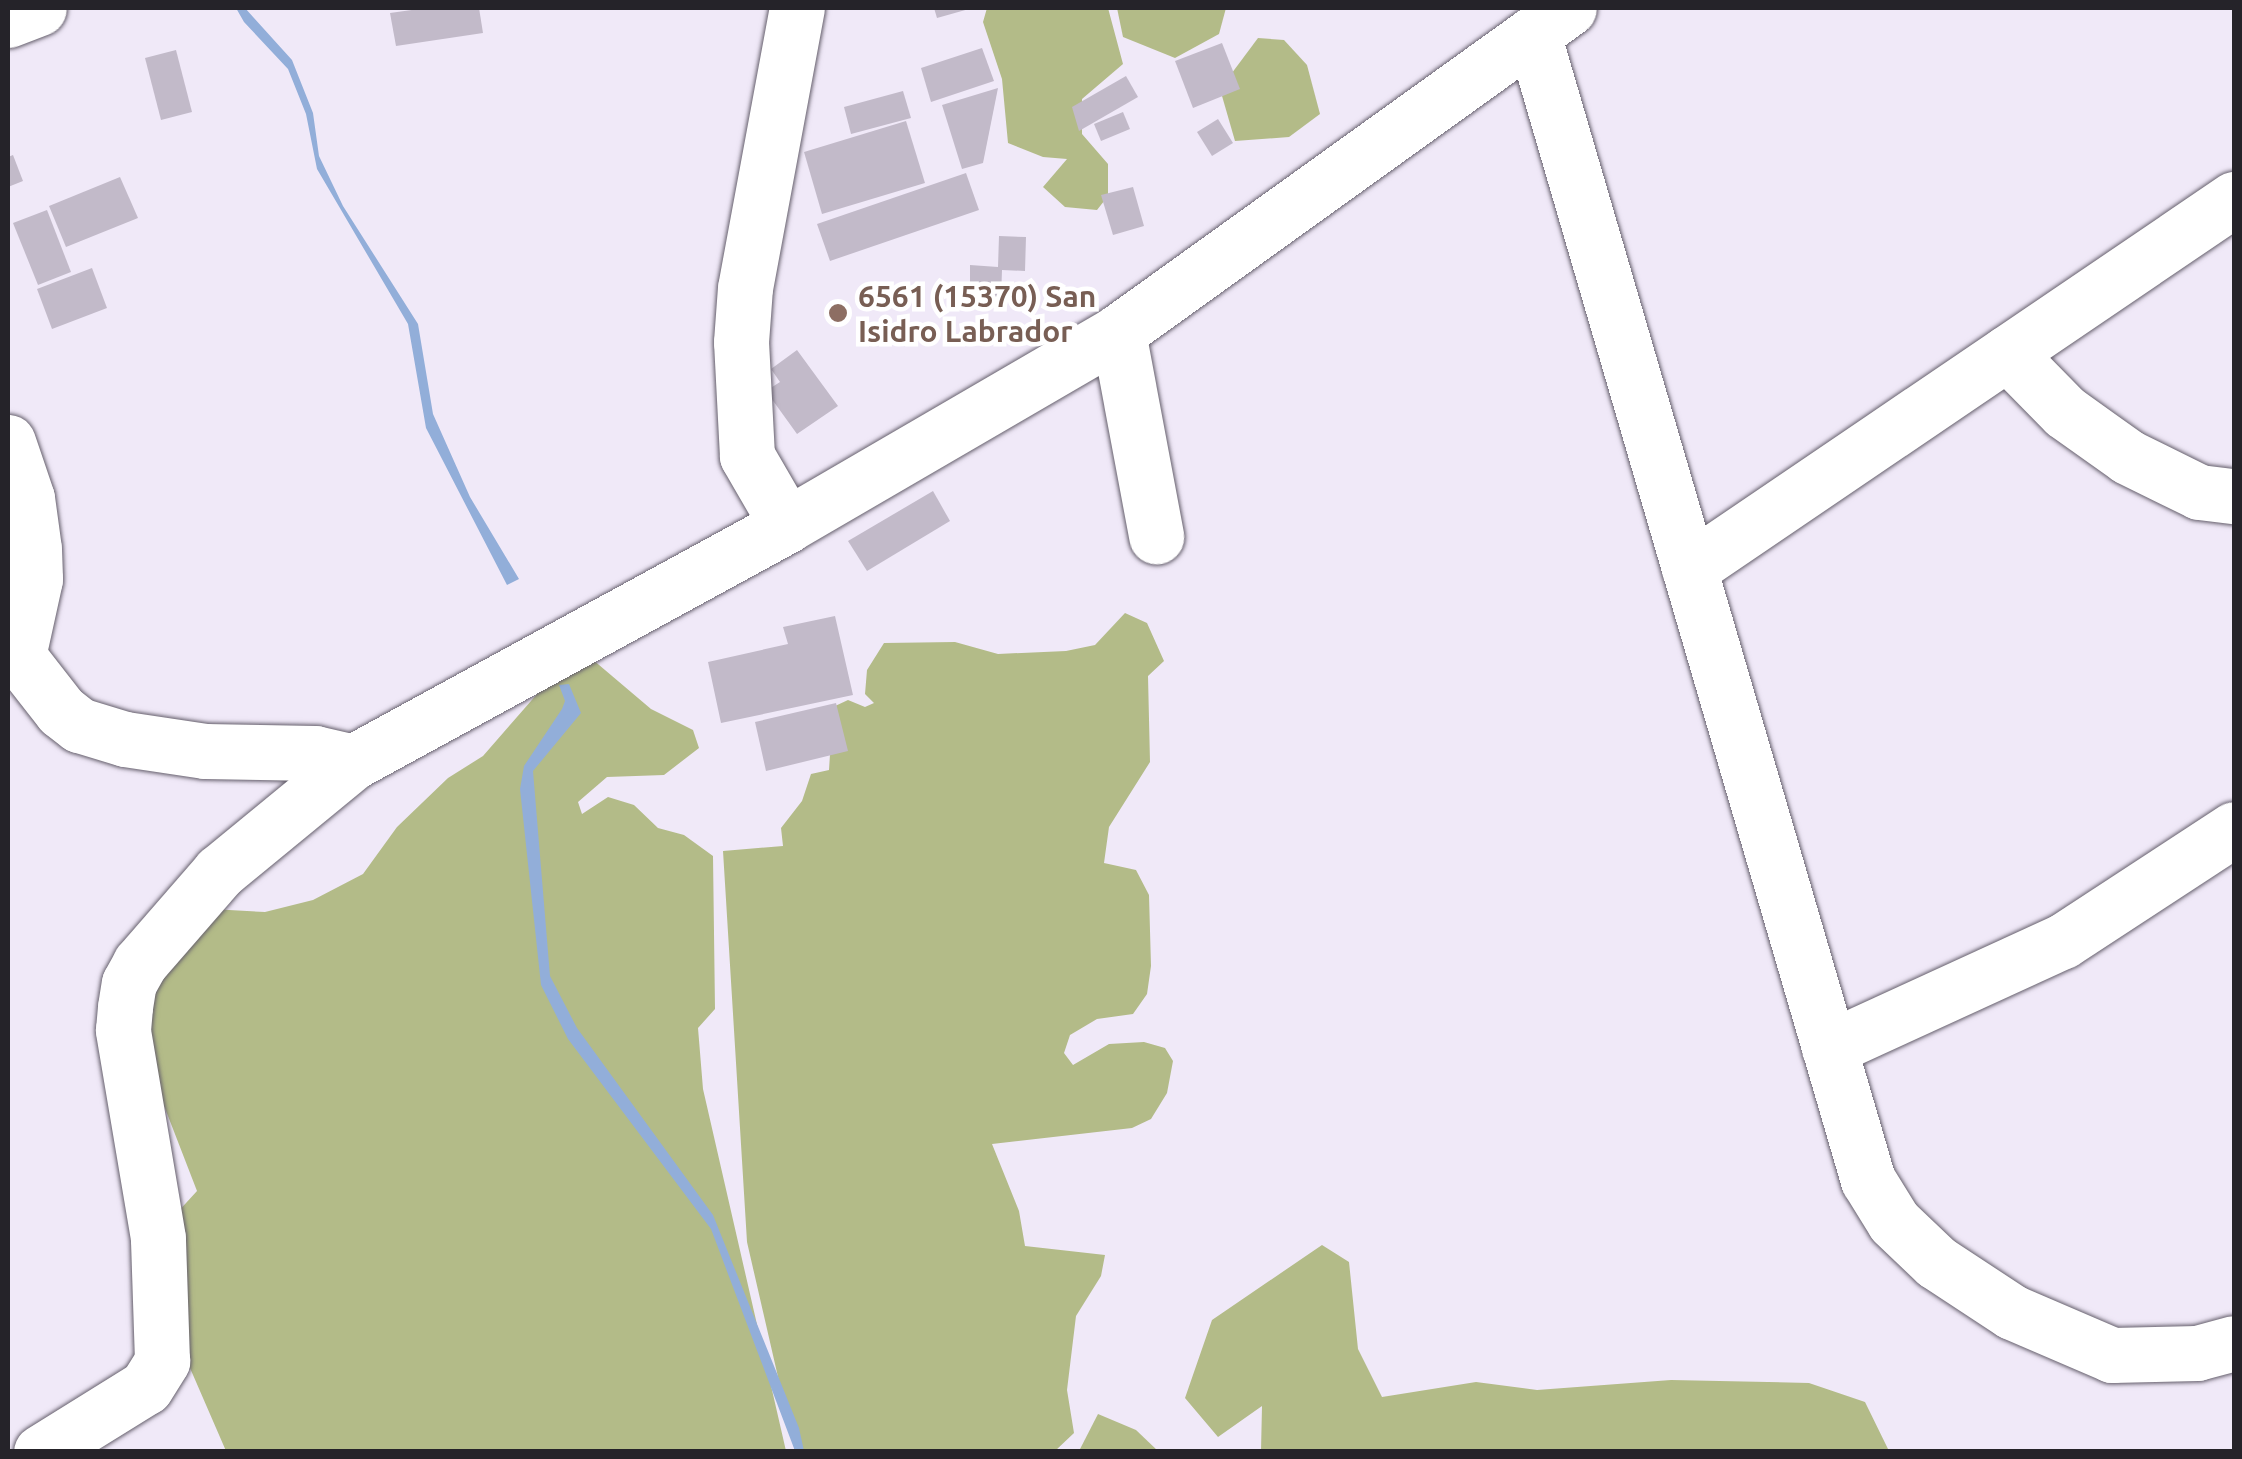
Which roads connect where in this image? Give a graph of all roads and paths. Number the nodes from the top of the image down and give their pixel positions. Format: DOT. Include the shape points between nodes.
graph roads {
  1 [pos="39,8"];
  2 [pos="797,8"];
  3 [pos="8,20"];
  4 [pos="1551,21"];
  5 [pos="2234,199"];
  6 [pos="1118,332"];
  7 [pos="2007,353"];
  8 [pos="8,442"];
  9 [pos="2234,496"];
  10 [pos="787,525"];
  11 [pos="1156,536"];
  12 [pos="1688,569"];
  13 [pos="13,659"];
  14 [pos="352,762"];
  15 [pos="2234,828"];
  16 [pos="1829,1048"];
  17 [pos="2234,1343"];
  18 [pos="41,1452"];
  1 -- 3 [label="street"];
  2 -- 10 [label="street" via="744,288 741,342 748,456"];
  4 -- 6 [label="street"];
  4 -- 12 [label="street"];
  5 -- 7 [label="street"];
  6 -- 10 [label="street"];
  6 -- 11 [label="street"];
  7 -- 9 [label="street" via="2065,412 2128,457 2199,492"];
  7 -- 12 [label="street"];
  8 -- 13 [label="street" via="27,498 34,549 31,607"];
  10 -- 14 [label="street"];
  12 -- 16 [label="street"];
  13 -- 14 [label="street" via="79,725 124,740 315,753"];
  14 -- 18 [label="street" via="219,872 129,983 123,1030 158,1238 162,1361 146,1387"];
  15 -- 16 [label="street" via="2063,941"];
  16 -- 17 [label="street" via="1868,1180 1894,1222 1936,1262 2012,1312 2112,1355 2197,1353"];
}
